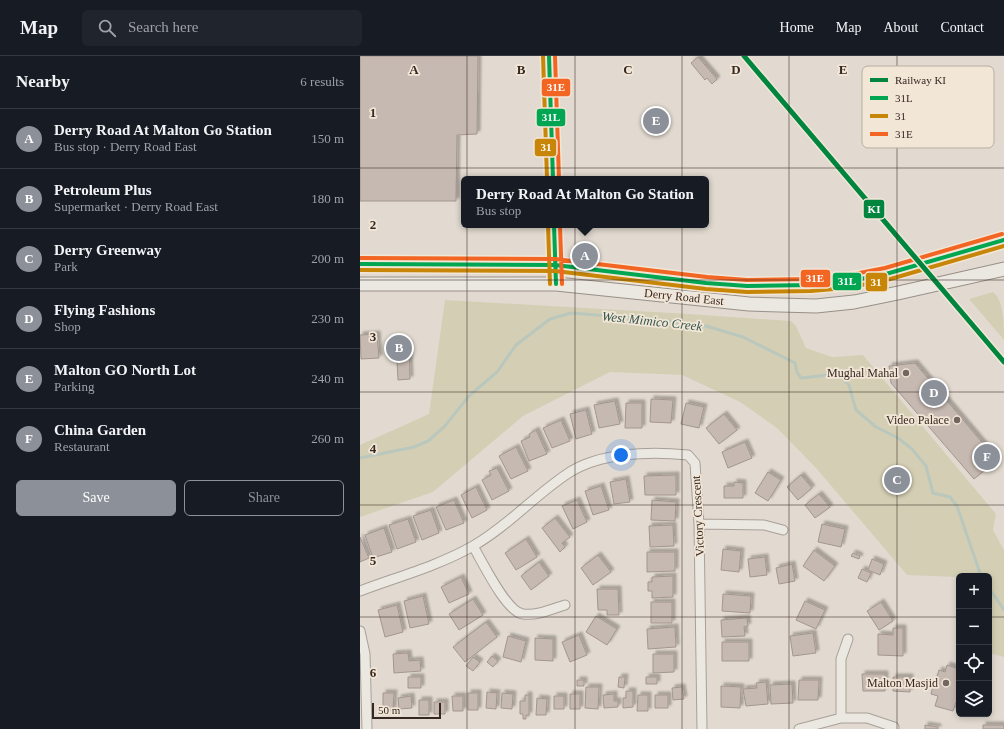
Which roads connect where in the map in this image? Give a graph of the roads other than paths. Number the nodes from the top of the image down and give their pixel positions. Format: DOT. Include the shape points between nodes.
graph roads {
  1 [pos="1003,244"];
  2 [pos="360,264"];
  3 [pos="1004,269"];
  4 [pos="360,284"];
  5 [pos="700,524"];
  6 [pos="782,530"];
  7 [pos="473,546"];
  8 [pos="360,591"];
  9 [pos="565,605"];
  10 [pos="360,631"];
  11 [pos="848,639"];
  12 [pos="841,718"];
  13 [pos="894,727"];
  14 [pos="367,729"];
  15 [pos="702,729"];
  16 [pos="799,729"];
  1 -- 2 [label="main road, Derry Road East" via="886,274 811,285 747,286 706,283 555,265"];
  3 -- 4 [label="main road, Derry Road East" via="854,302 816,306 741,304 556,284"];
  5 -- 6 [label="street" via="764,525"];
  5 -- 7 [label="street, Victory Crescent" via="695,463 688,455 621,455 602,459 568,473 508,522"];
  5 -- 15 [label="street, Victory Crescent"];
  7 -- 8 [label="street, Victory Crescent"];
  7 -- 9 [label="street" via="507,602 521,614 532,614"];
  10 -- 14 [label="street" via="365,654"];
  11 -- 12 [label="street" via="841,659"];
  12 -- 13 [label="street" via="867,718"];
  12 -- 16 [label="street"];
}
